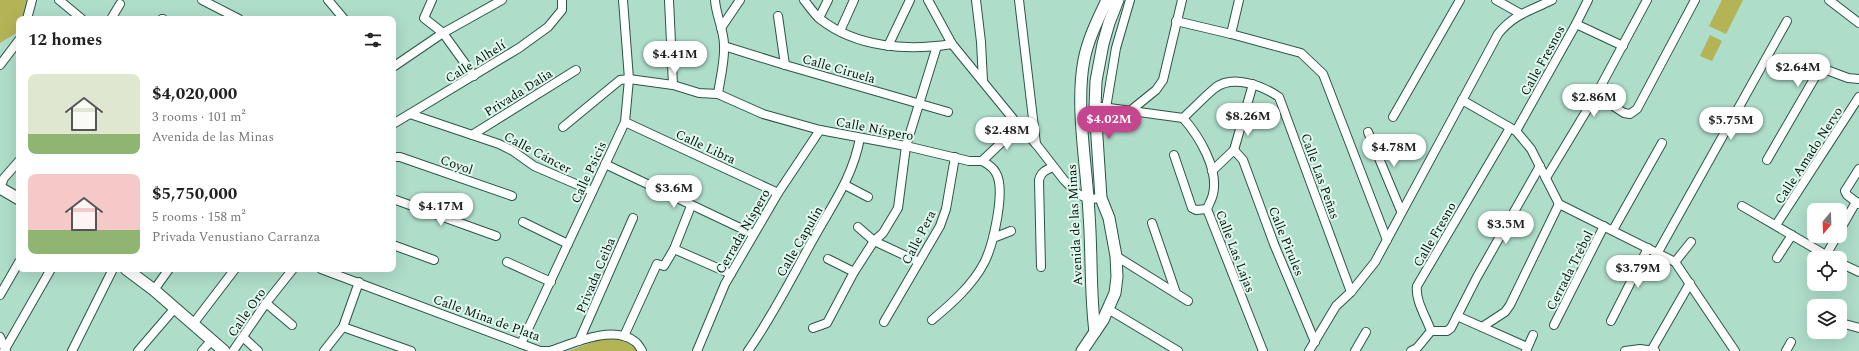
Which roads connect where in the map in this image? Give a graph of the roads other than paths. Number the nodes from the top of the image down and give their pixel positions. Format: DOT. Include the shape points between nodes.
graph roads {
  1 [pos="32,0"];
  2 [pos="60,0"];
  3 [pos="202,0"];
  4 [pos="328,0"];
  5 [pos="432,0"];
  6 [pos="502,0"];
  7 [pos="562,0"];
  8 [pos="623,0"];
  9 [pos="669,0"];
  10 [pos="715,0"];
  11 [pos="740,0"];
  12 [pos="804,0"];
  13 [pos="828,0"];
  14 [pos="854,0"];
  15 [pos="910,0"];
  16 [pos="928,0"];
  17 [pos="976,0"];
  18 [pos="1018,0"];
  19 [pos="1107,0"];
  20 [pos="1118,0"];
  21 [pos="1130,0"];
  22 [pos="1182,0"];
  23 [pos="1239,0"];
  24 [pos="1460,0"];
  25 [pos="1496,0"];
  26 [pos="1552,0"];
  27 [pos="1588,0"];
  28 [pos="1647,0"];
  29 [pos="1695,0"];
  30 [pos="1829,0"];
  31 [pos="120,4"];
  32 [pos="1521,14"];
  33 [pos="28,16"];
  34 [pos="79,16"];
  35 [pos="113,16"];
  36 [pos="233,16"];
  37 [pos="341,16"];
  38 [pos="778,16"];
  39 [pos="819,18"];
  40 [pos="1787,20"];
  41 [pos="1176,21"];
  42 [pos="1859,23"];
  43 [pos="1576,24"];
  44 [pos="722,28"];
  45 [pos="840,32"];
  46 [pos="443,34"];
  47 [pos="1231,34"];
  48 [pos="16,44"];
  49 [pos="952,44"];
  50 [pos="724,46"];
  51 [pos="888,46"];
  52 [pos="937,46"];
  53 [pos="1623,46"];
  54 [pos="396,65"];
  55 [pos="785,65"];
  56 [pos="0,66"];
  57 [pos="576,70"];
  58 [pos="474,76"];
  59 [pos="1859,78"];
  60 [pos="629,79"];
  61 [pos="983,81"];
  62 [pos="1253,84"];
  63 [pos="673,85"];
  64 [pos="718,94"];
  65 [pos="1596,95"];
  66 [pos="1859,97"];
  67 [pos="1462,100"];
  68 [pos="920,104"];
  69 [pos="1100,107"];
  70 [pos="948,112"];
  71 [pos="1130,112"];
  72 [pos="410,114"];
  73 [pos="1393,117"];
  74 [pos="1183,118"];
  75 [pos="396,122"];
  76 [pos="625,122"];
  77 [pos="1019,126"];
  78 [pos="563,127"];
  79 [pos="1513,129"];
  80 [pos="820,130"];
  81 [pos="1368,132"];
  82 [pos="472,135"];
  83 [pos="860,138"];
  84 [pos="1662,143"];
  85 [pos="1036,144"];
  86 [pos="906,146"];
  87 [pos="1234,150"];
  88 [pos="1174,155"];
  89 [pos="396,157"];
  90 [pos="955,157"];
  91 [pos="1767,160"];
  92 [pos="982,161"];
  93 [pos="16,164"];
  94 [pos="605,164"];
  95 [pos="1540,166"];
  96 [pos="1053,167"];
  97 [pos="1859,169"];
  98 [pos="1212,171"];
  99 [pos="1546,178"];
  100 [pos="845,185"];
  101 [pos="0,189"];
  102 [pos="592,191"];
  103 [pos="778,193"];
  104 [pos="512,196"];
  105 [pos="16,197"];
  106 [pos="868,197"];
  107 [pos="1101,198"];
  108 [pos="1089,199"];
  109 [pos="396,201"];
  110 [pos="1858,203"];
  111 [pos="1559,204"];
  112 [pos="691,206"];
  113 [pos="1742,206"];
  114 [pos="1207,209"];
  115 [pos="1401,211"];
  116 [pos="633,218"];
  117 [pos="1847,220"];
  118 [pos="523,222"];
  119 [pos="1152,223"];
  120 [pos="1776,225"];
  121 [pos="1604,226"];
  122 [pos="858,227"];
  123 [pos="1613,230"];
  124 [pos="1011,232"];
  125 [pos="753,234"];
  126 [pos="1792,235"];
  127 [pos="496,236"];
  128 [pos="993,238"];
  129 [pos="1387,240"];
  130 [pos="874,241"];
  131 [pos="1691,242"];
  132 [pos="568,244"];
  133 [pos="396,246"];
  134 [pos="1648,248"];
  135 [pos="674,249"];
  136 [pos="1818,251"];
  137 [pos="1658,252"];
  138 [pos="1116,256"];
  139 [pos="1777,258"];
  140 [pos="828,259"];
  141 [pos="434,260"];
  142 [pos="507,262"];
  143 [pos="920,262"];
  144 [pos="1675,262"];
  145 [pos="1847,266"];
  146 [pos="16,267"];
  147 [pos="1041,267"];
  148 [pos="49,272"];
  149 [pos="112,272"];
  150 [pos="130,272"];
  151 [pos="167,272"];
  152 [pos="233,272"];
  153 [pos="291,272"];
  154 [pos="337,272"];
  155 [pos="854,272"];
  156 [pos="1859,272"];
  157 [pos="731,274"];
  158 [pos="359,282"];
  159 [pos="551,282"];
  160 [pos="1690,282"];
  161 [pos="154,290"];
  162 [pos="1351,292"];
  163 [pos="1176,293"];
  164 [pos="0,295"];
  165 [pos="1188,300"];
  166 [pos="266,303"];
  167 [pos="175,308"];
  168 [pos="1108,309"];
  169 [pos="1457,316"];
  170 [pos="932,320"];
  171 [pos="1611,321"];
  172 [pos="884,322"];
  173 [pos="194,324"];
  174 [pos="292,325"];
  175 [pos="1554,325"];
  176 [pos="1847,325"];
  177 [pos="343,327"];
  178 [pos="1482,327"];
  179 [pos="813,328"];
  180 [pos="1859,328"];
  181 [pos="1431,331"];
  182 [pos="1095,332"];
  183 [pos="1366,332"];
  184 [pos="1533,335"];
  185 [pos="624,336"];
  186 [pos="0,337"];
  187 [pos="243,338"];
  188 [pos="212,340"];
  189 [pos="579,342"];
  190 [pos="1315,342"];
  191 [pos="1791,342"];
  192 [pos="521,344"];
  193 [pos="394,348"];
  194 [pos="1086,349"];
  195 [pos="1527,349"];
  196 [pos="5,350"];
  197 [pos="1417,350"];
  198 [pos="72,351"];
  199 [pos="138,351"];
  200 [pos="202,351"];
  201 [pos="224,351"];
  202 [pos="233,351"];
  203 [pos="258,351"];
  204 [pos="324,351"];
  205 [pos="411,351"];
  206 [pos="540,351"];
  207 [pos="642,351"];
  208 [pos="697,351"];
  209 [pos="748,351"];
  210 [pos="1178,351"];
  211 [pos="1263,351"];
  212 [pos="1309,351"];
  213 [pos="1355,351"];
  214 [pos="1625,351"];
  215 [pos="1653,351"];
  216 [pos="1735,351"];
  217 [pos="1786,351"];
  1 -- 33 [label="street"];
  2 -- 34 [label="street"];
  3 -- 36 [label="street"];
  4 -- 37 [label="street"];
  5 -- 46 [label="street" via="424,18"];
  6 -- 46 [label="street"];
  7 -- 58 [label="street, Calle Alhelí" via="562,10 548,27"];
  8 -- 60 [label="street, Calle Psicis"];
  9 -- 63 [label="street"];
  10 -- 44 [label="street" via="716,13"];
  11 -- 44 [label="street"];
  12 -- 39 [label="street"];
  13 -- 39 [label="street"];
  14 -- 45 [label="street"];
  15 -- 51 [label="street"];
  16 -- 49 [label="street"];
  17 -- 61 [label="street"];
  18 -- 85 [label="street"];
  19 -- 108 [label="street, Avenida de las Minas" via="1084,60 1081,106"];
  20 -- 69 [label="street" via="1103,44 1096,81"];
  21 -- 69 [label="street"];
  22 -- 41 [label="street"];
  23 -- 47 [label="street"];
  24 -- 73 [label="street"];
  25 -- 32 [label="street"];
  26 -- 32 [label="street"];
  27 -- 43 [label="street, Calle Fresnos"];
  28 -- 53 [label="street"];
  29 -- 65 [label="street" via="1637,109 1630,114 1624,113"];
  30 -- 42 [label="street"];
  31 -- 35 [label="street"];
  32 -- 67 [label="street" via="1507,22 1498,34"];
  38 -- 55 [label="street"];
  39 -- 45 [label="street"];
  40 -- 137 [label="street"];
  41 -- 47 [label="street"];
  41 -- 71 [label="street" via="1163,80 1156,90"];
  43 -- 53 [label="street"];
  43 -- 79 [label="street, Calle Fresnos"];
  44 -- 50 [label="street"];
  45 -- 51 [label="street"];
  46 -- 54 [label="street"];
  46 -- 58 [label="street"];
  47 -- 129 [label="street" via="1301,54 1323,74"];
  48 -- 56 [label="street"];
  49 -- 52 [label="street"];
  49 -- 61 [label="street"];
  50 -- 55 [label="street, Calle Ciruela"];
  50 -- 64 [label="street"];
  51 -- 52 [label="street"];
  52 -- 68 [label="street"];
  53 -- 65 [label="street"];
  55 -- 68 [label="street, Calle Ciruela"];
  57 -- 82 [label="street, Privada Dalia"];
  58 -- 72 [label="street, Calle Alhelí"];
  59 -- 91 [label="street" via="1848,78 1824,69 1818,72"];
  60 -- 63 [label="street, Calle Níspero"];
  60 -- 76 [label="street, Calle Psicis"];
  60 -- 78 [label="street" via="620,80"];
  61 -- 77 [label="street"];
  62 -- 74 [label="street, Calle Las Peñas" via="1233,82 1220,85"];
  62 -- 87 [label="street"];
  62 -- 162 [label="street, Calle Las Peñas" via="1267,88 1280,97"];
  63 -- 64 [label="street, Calle Níspero" via="699,93"];
  64 -- 80 [label="street, Calle Níspero" via="764,114"];
  65 -- 99 [label="street"];
  66 -- 120 [label="street, Calle Amado Nervo"];
  67 -- 79 [label="street"];
  67 -- 115 [label="street"];
  68 -- 70 [label="street, Calle Ciruela"];
  68 -- 86 [label="street"];
  69 -- 71 [label="street"];
  69 -- 107 [label="street"];
  71 -- 74 [label="street"];
  72 -- 75 [label="street, Calle Alhelí"];
  72 -- 82 [label="street, Calle Cáncer"];
  74 -- 98 [label="street, Calle Las Lajas" via="1202,142"];
  76 -- 94 [label="street, Calle Psicis"];
  76 -- 103 [label="street, Calle Libra"];
  77 -- 85 [label="street"];
  77 -- 92 [label="street"];
  79 -- 95 [label="street" via="1531,149"];
  79 -- 181 [label="street, Calle Fresno" via="1417,286 1418,298"];
  80 -- 83 [label="street, Calle Níspero"];
  80 -- 103 [label="street, Cerrada Níspero"];
  81 -- 115 [label="street"];
  82 -- 102 [label="street, Calle Cáncer" via="513,151 534,166"];
  83 -- 86 [label="street, Calle Níspero"];
  83 -- 100 [label="street, Calle Capulín" via="856,160"];
  84 -- 123 [label="street"];
  85 -- 96 [label="street"];
  86 -- 90 [label="street, Calle Níspero"];
  86 -- 130 [label="street" via="898,208 883,233"];
  87 -- 98 [label="street"];
  87 -- 190 [label="street, Calle Pirules" via="1243,160 1274,244"];
  88 -- 114 [label="street" via="1192,208"];
  89 -- 104 [label="street, Coyol"];
  90 -- 92 [label="street, Calle Níspero"];
  90 -- 143 [label="street, Calle Pera" via="946,209 940,226"];
  92 -- 128 [label="street" via="992,167 997,174 999,188 998,214"];
  93 -- 101 [label="street" via="4,178"];
  94 -- 102 [label="street, Calle Psicis"];
  94 -- 112 [label="street"];
  95 -- 99 [label="street"];
  95 -- 169 [label="street"];
  96 -- 108 [label="street" via="1078,194"];
  96 -- 147 [label="street" via="1040,174 1039,180"];
  97 -- 110 [label="street" via="1845,191"];
  98 -- 114 [label="street, Calle Las Lajas" via="1213,194"];
  99 -- 111 [label="street"];
  100 -- 106 [label="street"];
  100 -- 209 [label="street, Calle Capulín" via="774,311"];
  101 -- 105 [label="street"];
  102 -- 132 [label="street, Calle Psicis"];
  103 -- 125 [label="street, Cerrada Níspero"];
  107 -- 108 [label="street"];
  107 -- 138 [label="street" via="1109,218"];
  108 -- 182 [label="street, Avenida de las Minas" via="1092,312"];
  109 -- 127 [label="street"];
  110 -- 117 [label="street"];
  111 -- 121 [label="street"];
  111 -- 178 [label="street" via="1510,305 1505,312"];
  112 -- 125 [label="street"];
  112 -- 135 [label="street"];
  113 -- 120 [label="street"];
  114 -- 211 [label="street, Calle Las Lajas"];
  115 -- 129 [label="street"];
  116 -- 189 [label="street, Privada Ceiba"];
  118 -- 132 [label="street"];
  119 -- 163 [label="street"];
  120 -- 126 [label="street"];
  121 -- 123 [label="street"];
  121 -- 175 [label="street, Cerrada Trébol"];
  122 -- 130 [label="street"];
  123 -- 134 [label="street"];
  124 -- 128 [label="street"];
  125 -- 157 [label="street, Cerrada Níspero"];
  126 -- 136 [label="street"];
  126 -- 139 [label="street"];
  128 -- 170 [label="street" via="984,263 967,288"];
  129 -- 162 [label="street" via="1375,262"];
  130 -- 143 [label="street"];
  130 -- 155 [label="street"];
  131 -- 144 [label="street"];
  132 -- 159 [label="street, Calle Psicis"];
  133 -- 141 [label="street"];
  134 -- 137 [label="street"];
  134 -- 171 [label="street"];
  135 -- 157 [label="street"];
  135 -- 185 [label="street" via="664,266 658,264"];
  137 -- 144 [label="street"];
  138 -- 163 [label="street"];
  138 -- 168 [label="street" via="1117,277"];
  140 -- 155 [label="street"];
  142 -- 159 [label="street"];
  143 -- 172 [label="street, Calle Pera"];
  144 -- 160 [label="street"];
  145 -- 156 [label="street"];
  146 -- 164 [label="street"];
  148 -- 196 [label="street"];
  149 -- 198 [label="street"];
  150 -- 161 [label="street"];
  151 -- 161 [label="street"];
  152 -- 173 [label="street"];
  153 -- 166 [label="street, Calle Oro"];
  154 -- 158 [label="street, Calle Mina de Plata"];
  155 -- 179 [label="street" via="827,323"];
  157 -- 208 [label="street, Cerrada Níspero"];
  158 -- 177 [label="street"];
  158 -- 192 [label="street, Calle Mina de Plata"];
  159 -- 192 [label="street, Calle Psicis"];
  160 -- 215 [label="street"];
  160 -- 216 [label="street"];
  161 -- 167 [label="street"];
  162 -- 190 [label="street" via="1336,306"];
  163 -- 165 [label="street"];
  166 -- 174 [label="street"];
  166 -- 187 [label="street, Calle Oro"];
  167 -- 173 [label="street"];
  167 -- 199 [label="street"];
  168 -- 182 [label="street"];
  168 -- 210 [label="street"];
  169 -- 178 [label="street"];
  169 -- 181 [label="street" via="1446,331"];
  173 -- 188 [label="street"];
  176 -- 180 [label="street"];
  177 -- 193 [label="street"];
  177 -- 204 [label="street"];
  178 -- 195 [label="street"];
  181 -- 197 [label="street"];
  182 -- 194 [label="street"];
  183 -- 213 [label="street"];
  184 -- 195 [label="street"];
  185 -- 189 [label="street, Calle Mina de Plata" via="611,334"];
  185 -- 207 [label="street" via="635,342"];
  186 -- 196 [label="street"];
  187 -- 202 [label="street, Calle Oro"];
  187 -- 203 [label="street"];
  188 -- 200 [label="street"];
  188 -- 201 [label="street"];
  189 -- 206 [label="street, Calle Mina de Plata" via="550,351"];
  190 -- 212 [label="street"];
  191 -- 217 [label="street"];
  192 -- 206 [label="street, Calle Mina de Plata"];
  193 -- 205 [label="street"];
  214 -- 215 [label="street"];
}
